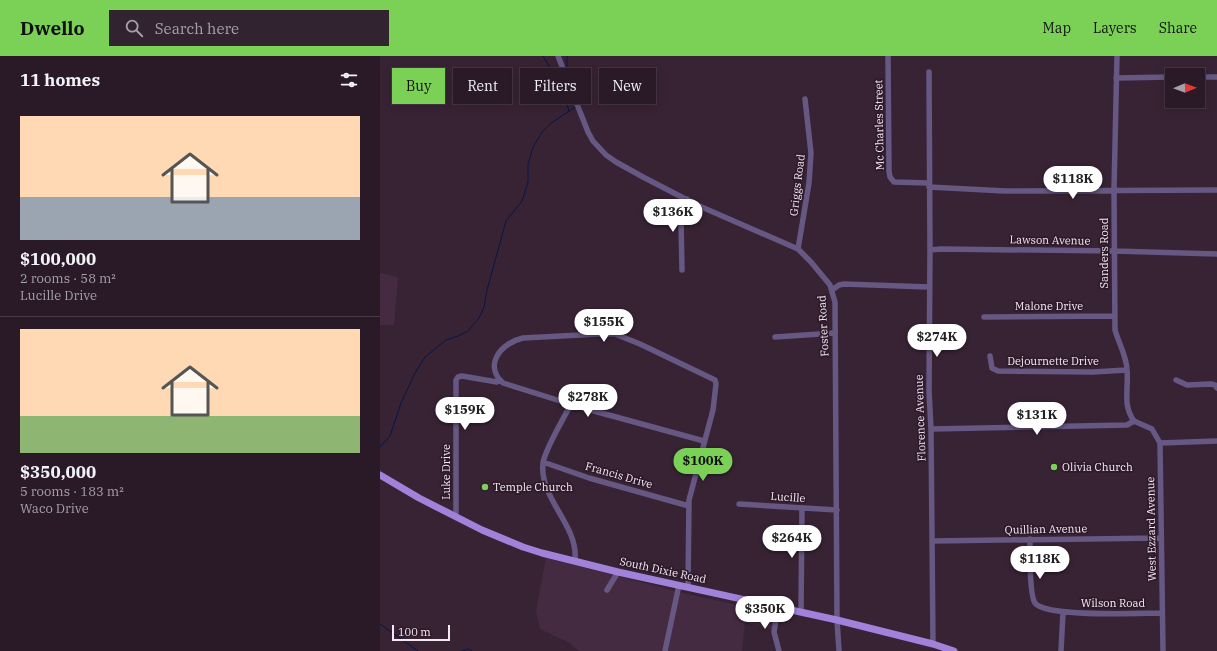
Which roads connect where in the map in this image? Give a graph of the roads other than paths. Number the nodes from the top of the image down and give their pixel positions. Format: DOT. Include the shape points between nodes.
graph roads {
  1 [pos="558,56"];
  2 [pos="888,56"];
  3 [pos="1117,56"];
  4 [pos="929,72"];
  5 [pos="1165,77"];
  6 [pos="1205,77"];
  7 [pos="1217,77"];
  8 [pos="1116,78"];
  9 [pos="804,100"];
  10 [pos="929,185"];
  11 [pos="1114,190"];
  12 [pos="1217,190"];
  13 [pos="687,199"];
  14 [pos="798,248"];
  15 [pos="930,250"];
  16 [pos="1114,250"];
  17 [pos="1217,254"];
  18 [pos="682,270"];
  19 [pos="930,287"];
  20 [pos="832,290"];
  21 [pos="1115,316"];
  22 [pos="984,317"];
  23 [pos="835,334"];
  24 [pos="775,337"];
  25 [pos="990,356"];
  26 [pos="1127,370"];
  27 [pos="500,380"];
  28 [pos="1176,380"];
  29 [pos="1217,388"];
  30 [pos="571,404"];
  31 [pos="1134,421"];
  32 [pos="931,429"];
  33 [pos="704,441"];
  34 [pos="1217,441"];
  35 [pos="1160,443"];
  36 [pos="543,462"];
  37 [pos="380,475"];
  38 [pos="739,504"];
  39 [pos="689,506"];
  40 [pos="802,508"];
  41 [pos="836,510"];
  42 [pos="454,516"];
  43 [pos="1161,538"];
  44 [pos="1030,539"];
  45 [pos="932,541"];
  46 [pos="576,561"];
  47 [pos="618,572"];
  48 [pos="679,585"];
  49 [pos="688,586"];
  50 [pos="607,590"];
  51 [pos="778,607"];
  52 [pos="801,612"];
  53 [pos="1063,613"];
  54 [pos="1162,613"];
  55 [pos="837,620"];
  56 [pos="933,644"];
  57 [pos="664,651"];
  58 [pos="779,651"];
  59 [pos="839,651"];
  60 [pos="954,651"];
  61 [pos="1061,651"];
  62 [pos="1163,651"];
  1 -- 13 [label="street, Foster Road" via="588,132 600,149 616,162"];
  2 -- 10 [label="street, Mc Charles Street" via="890,177 894,182"];
  3 -- 8 [label="street, Sanders Road"];
  4 -- 10 [label="street, Florence Avenue"];
  5 -- 8 [label="street"];
  6 -- 7 [label="street"];
  8 -- 11 [label="street, Sanders Road"];
  9 -- 14 [label="street, Griggs Road" via="811,153 809,183"];
  10 -- 11 [label="street, Mc Charles Street" via="1005,191"];
  10 -- 15 [label="street, Florence Avenue"];
  11 -- 12 [label="street, Mc Charles Street"];
  11 -- 16 [label="street, Sanders Road"];
  13 -- 14 [label="street, Foster Road"];
  13 -- 18 [label="street" via="681,219"];
  14 -- 20 [label="street, Foster Road"];
  15 -- 16 [label="street, Lawson Avenue"];
  15 -- 19 [label="street, Florence Avenue"];
  16 -- 17 [label="street, Lawson Avenue"];
  16 -- 21 [label="street, Sanders Road"];
  19 -- 20 [label="street" via="844,284"];
  19 -- 32 [label="street, Florence Avenue"];
  20 -- 23 [label="street, Foster Road" via="835,302"];
  21 -- 22 [label="street, Malone Drive"];
  21 -- 26 [label="street, Sanders Road" via="1115,330"];
  23 -- 24 [label="street"];
  23 -- 41 [label="street, Foster Road"];
  25 -- 26 [label="street, Dejournette Drive" via="992,368 998,371"];
  26 -- 31 [label="street, Sanders Road" via="1127,410"];
  27 -- 30 [label="street"];
  27 -- 33 [label="street" via="495,370 498,355 504,347 515,340 544,336 615,334 716,382 716,396"];
  27 -- 42 [label="street, Luke Drive" via="497,382 462,376 456,380"];
  28 -- 29 [label="street" via="1187,384 1211,384"];
  30 -- 33 [label="street"];
  30 -- 36 [label="street"];
  31 -- 32 [label="street" via="1127,425"];
  31 -- 35 [label="street" via="1152,429"];
  32 -- 45 [label="street, Florence Avenue"];
  33 -- 39 [label="street"];
  34 -- 35 [label="street"];
  35 -- 43 [label="street, West Ezzard Avenue"];
  36 -- 39 [label="street, Francis Drive" via="589,478"];
  36 -- 46 [label="street" via="544,483 572,537"];
  37 -- 42 [label="main road, South Dixie Road"];
  38 -- 40 [label="street, Lucille"];
  39 -- 49 [label="street"];
  40 -- 41 [label="street, Lucille"];
  40 -- 52 [label="street"];
  41 -- 55 [label="street, Foster Road"];
  42 -- 46 [label="main road, South Dixie Road" via="523,547"];
  43 -- 44 [label="street, Quillian Avenue"];
  43 -- 54 [label="street, West Ezzard Avenue"];
  44 -- 45 [label="street, Quillian Avenue"];
  44 -- 53 [label="street, Wilson Road" via="1032,592 1036,603 1041,607"];
  45 -- 56 [label="street, Florence Avenue"];
  46 -- 47 [label="main road, South Dixie Road"];
  47 -- 48 [label="main road, South Dixie Road"];
  47 -- 50 [label="street"];
  48 -- 49 [label="main road, South Dixie Road"];
  48 -- 57 [label="street"];
  49 -- 51 [label="main road, South Dixie Road"];
  51 -- 52 [label="main road, South Dixie Road"];
  51 -- 58 [label="street" via="774,632"];
  52 -- 55 [label="main road, South Dixie Road"];
  53 -- 54 [label="street, Wilson Road"];
  53 -- 61 [label="street"];
  54 -- 62 [label="street, West Ezzard Avenue"];
  55 -- 56 [label="main road, South Dixie Road"];
  55 -- 59 [label="street, Foster Road"];
  56 -- 60 [label="main road, South Dixie Road"];
}
